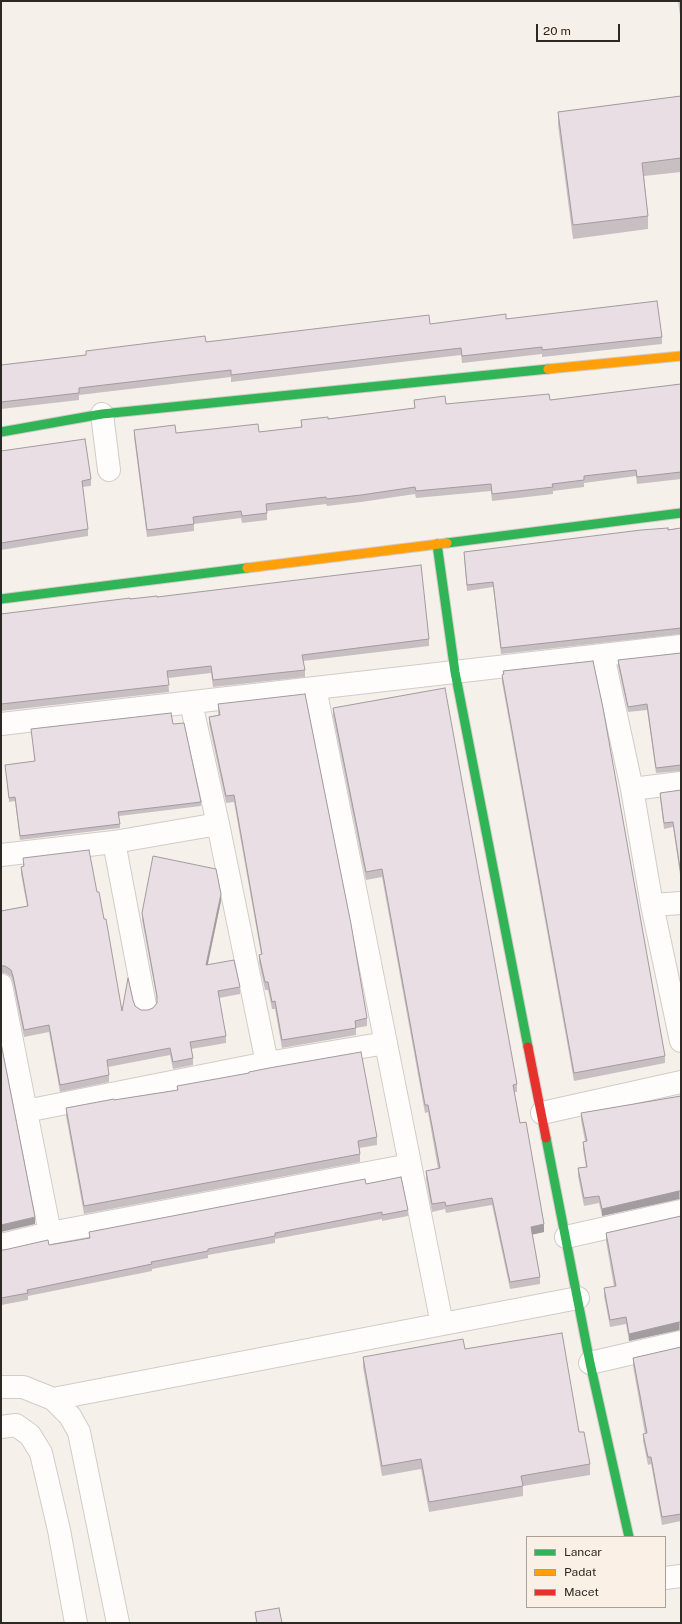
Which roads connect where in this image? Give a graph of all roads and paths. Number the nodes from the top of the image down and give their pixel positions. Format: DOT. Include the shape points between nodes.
graph roads {
  1 [pos="681,356"];
  2 [pos="102,414"];
  3 [pos="1,432"];
  4 [pos="108,470"];
  5 [pos="681,514"];
  6 [pos="437,544"];
  7 [pos="1,599"];
  8 [pos="681,646"];
  9 [pos="602,655"];
  10 [pos="455,672"];
  11 [pos="315,688"];
  12 [pos="191,703"];
  13 [pos="1,724"];
  14 [pos="681,783"];
  15 [pos="632,789"];
  16 [pos="218,824"];
  17 [pos="114,842"];
  18 [pos="1,855"];
  19 [pos="681,903"];
  20 [pos="652,905"];
  21 [pos="1,985"];
  22 [pos="145,1005"];
  23 [pos="681,1041"];
  24 [pos="386,1043"];
  25 [pos="266,1063"];
  26 [pos="681,1082"];
  27 [pos="26,1110"];
  28 [pos="542,1113"];
  29 [pos="410,1165"];
  30 [pos="681,1211"];
  31 [pos="50,1233"];
  32 [pos="566,1237"];
  33 [pos="1,1245"];
  34 [pos="578,1298"];
  35 [pos="442,1324"];
  36 [pos="681,1342"];
  37 [pos="590,1363"];
  38 [pos="1,1387"];
  39 [pos="53,1399"];
  40 [pos="1,1427"];
  41 [pos="629,1536"];
  42 [pos="681,1576"];
  43 [pos="666,1578"];
  44 [pos="76,1623"];
  45 [pos="118,1623"];
  1 -- 2 [label="street"];
  2 -- 3 [label="street"];
  2 -- 4 [label="street"];
  5 -- 6 [label="street"];
  6 -- 7 [label="street"];
  6 -- 10 [label="street"];
  8 -- 9 [label="street"];
  9 -- 10 [label="street"];
  9 -- 15 [label="street"];
  10 -- 11 [label="street"];
  10 -- 28 [label="street"];
  11 -- 12 [label="street"];
  11 -- 24 [label="street"];
  12 -- 13 [label="street"];
  12 -- 16 [label="street"];
  14 -- 15 [label="street"];
  15 -- 20 [label="street"];
  16 -- 17 [label="street"];
  16 -- 25 [label="street"];
  17 -- 18 [label="street"];
  17 -- 22 [label="street"];
  19 -- 20 [label="street"];
  20 -- 23 [label="street"];
  21 -- 27 [label="street"];
  24 -- 25 [label="street"];
  24 -- 29 [label="street"];
  25 -- 27 [label="street"];
  26 -- 28 [label="street"];
  27 -- 31 [label="street"];
  28 -- 32 [label="street"];
  29 -- 31 [label="street"];
  29 -- 35 [label="street"];
  30 -- 32 [label="street"];
  31 -- 33 [label="street"];
  32 -- 34 [label="street"];
  34 -- 35 [label="street"];
  34 -- 37 [label="street"];
  35 -- 39 [label="street"];
  36 -- 37 [label="street"];
  37 -- 41 [label="street"];
  38 -- 39 [label="street" via="24,1387"];
  39 -- 45 [label="street" via="70,1416 79,1432"];
  40 -- 44 [label="street" via="16,1424 30,1435 41,1453 59,1530"];
  42 -- 43 [label="street"];
}
